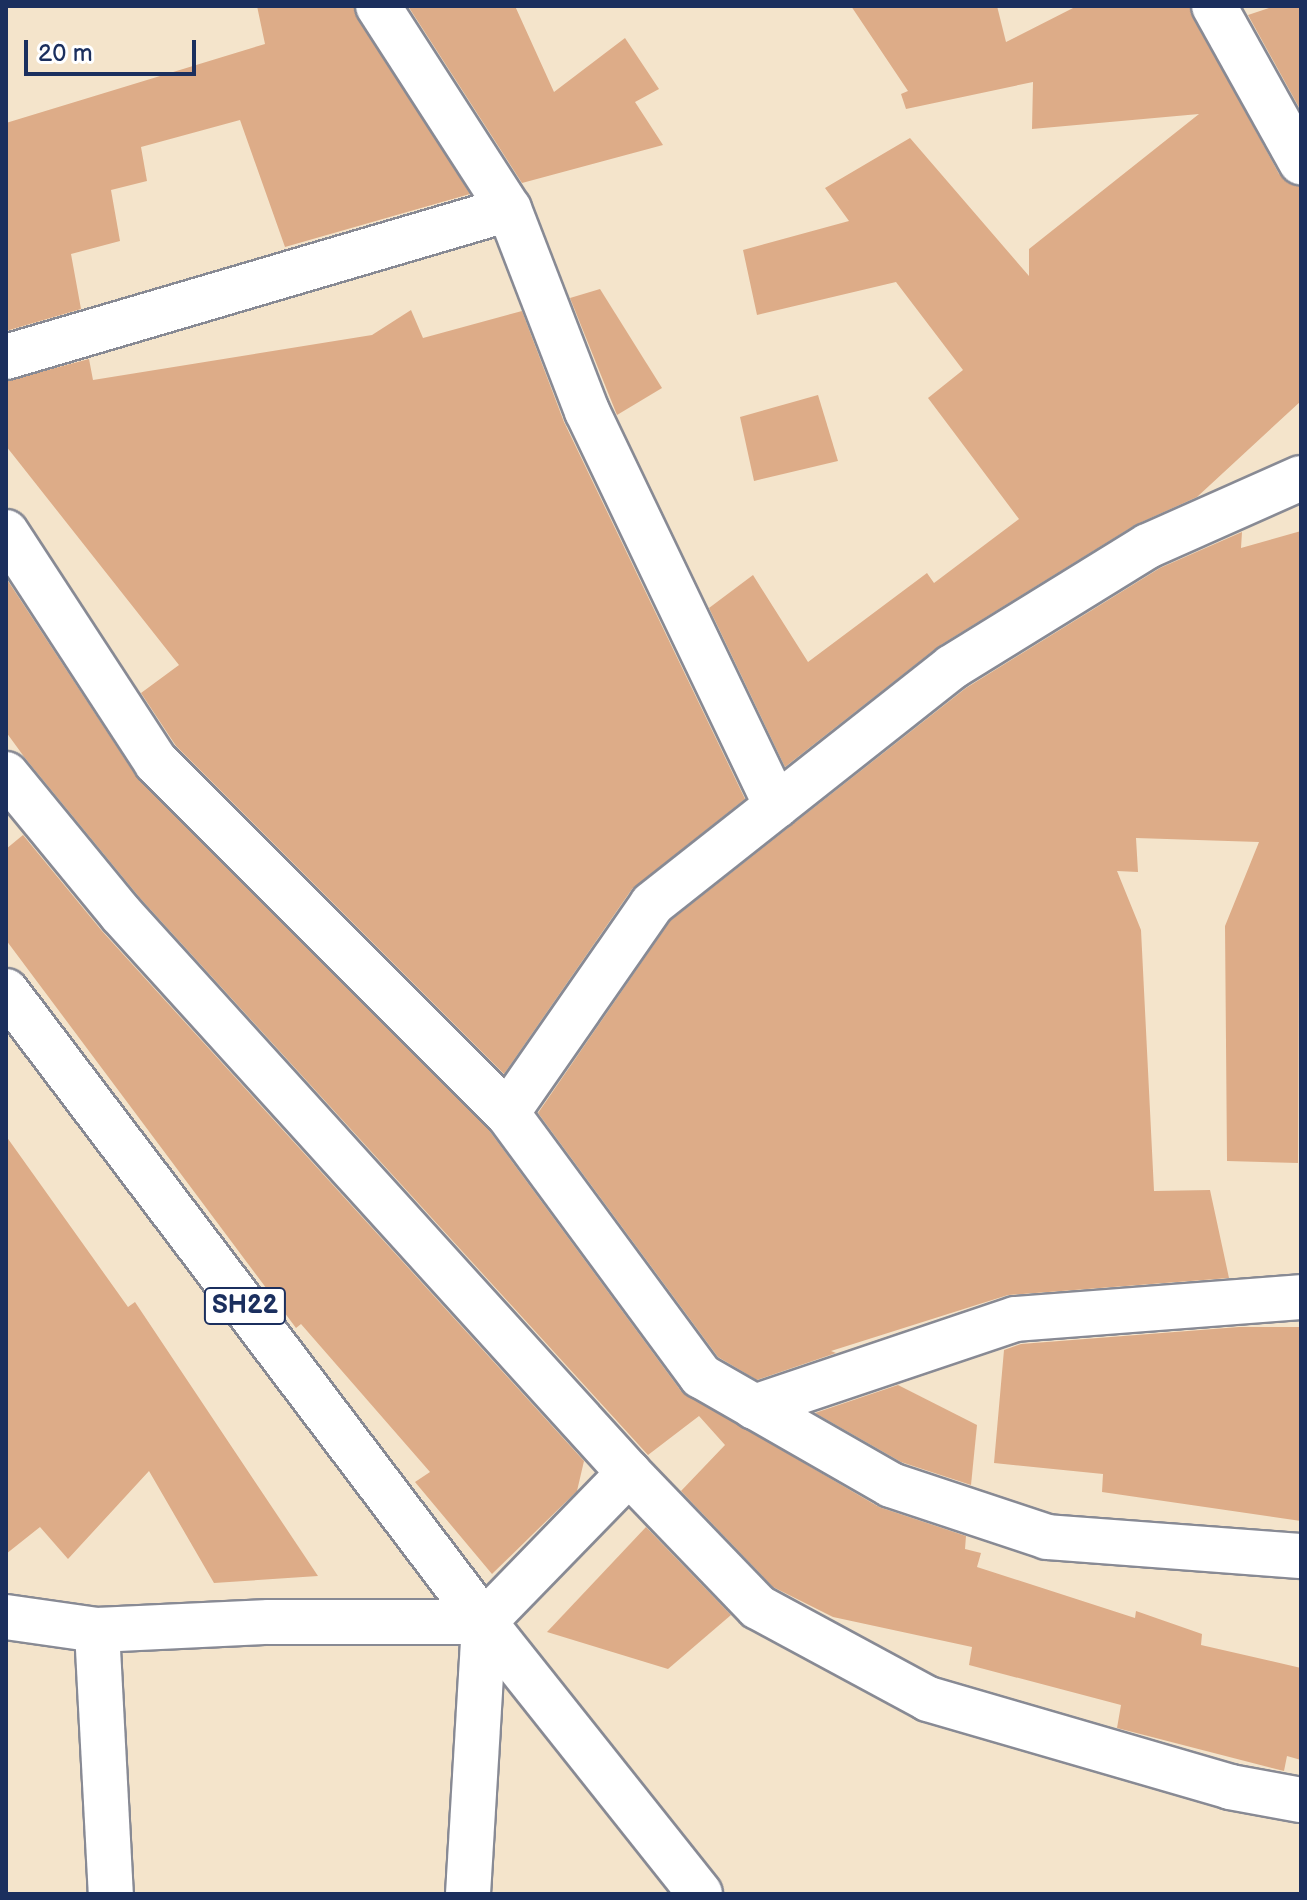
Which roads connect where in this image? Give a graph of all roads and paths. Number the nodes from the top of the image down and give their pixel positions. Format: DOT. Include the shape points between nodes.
graph roads {
  1 [pos="378,6"];
  2 [pos="1214,6"];
  3 [pos="1301,162"];
  4 [pos="509,209"];
  5 [pos="6,357"];
  6 [pos="1301,478"];
  7 [pos="6,532"];
  8 [pos="6,774"];
  9 [pos="776,806"];
  10 [pos="6,991"];
  11 [pos="507,1113"];
  12 [pos="1301,1297"];
  13 [pos="754,1407"];
  14 [pos="629,1473"];
  15 [pos="1301,1556"];
  16 [pos="6,1617"];
  17 [pos="484,1622"];
  18 [pos="97,1630"];
  19 [pos="1301,1800"];
  20 [pos="111,1894"];
  21 [pos="468,1894"];
  22 [pos="700,1894"];
  1 -- 4 [label="street"];
  2 -- 3 [label="street"];
  4 -- 5 [label="street"];
  4 -- 9 [label="street" via="587,411"];
  6 -- 9 [label="street" via="1148,546 952,667"];
  7 -- 11 [label="street" via="156,762"];
  8 -- 14 [label="street" via="121,914"];
  9 -- 11 [label="street" via="652,904"];
  10 -- 17 [label="street, SH22"];
  11 -- 13 [label="street" via="701,1376"];
  12 -- 13 [label="street" via="1016,1319"];
  13 -- 15 [label="street" via="891,1485 1047,1537"];
  14 -- 17 [label="street"];
  14 -- 19 [label="street" via="758,1607 928,1699 1230,1787"];
  16 -- 18 [label="street"];
  17 -- 18 [label="street" via="269,1622"];
  17 -- 21 [label="street"];
  17 -- 22 [label="street, SH22"];
  18 -- 20 [label="street"];
}
